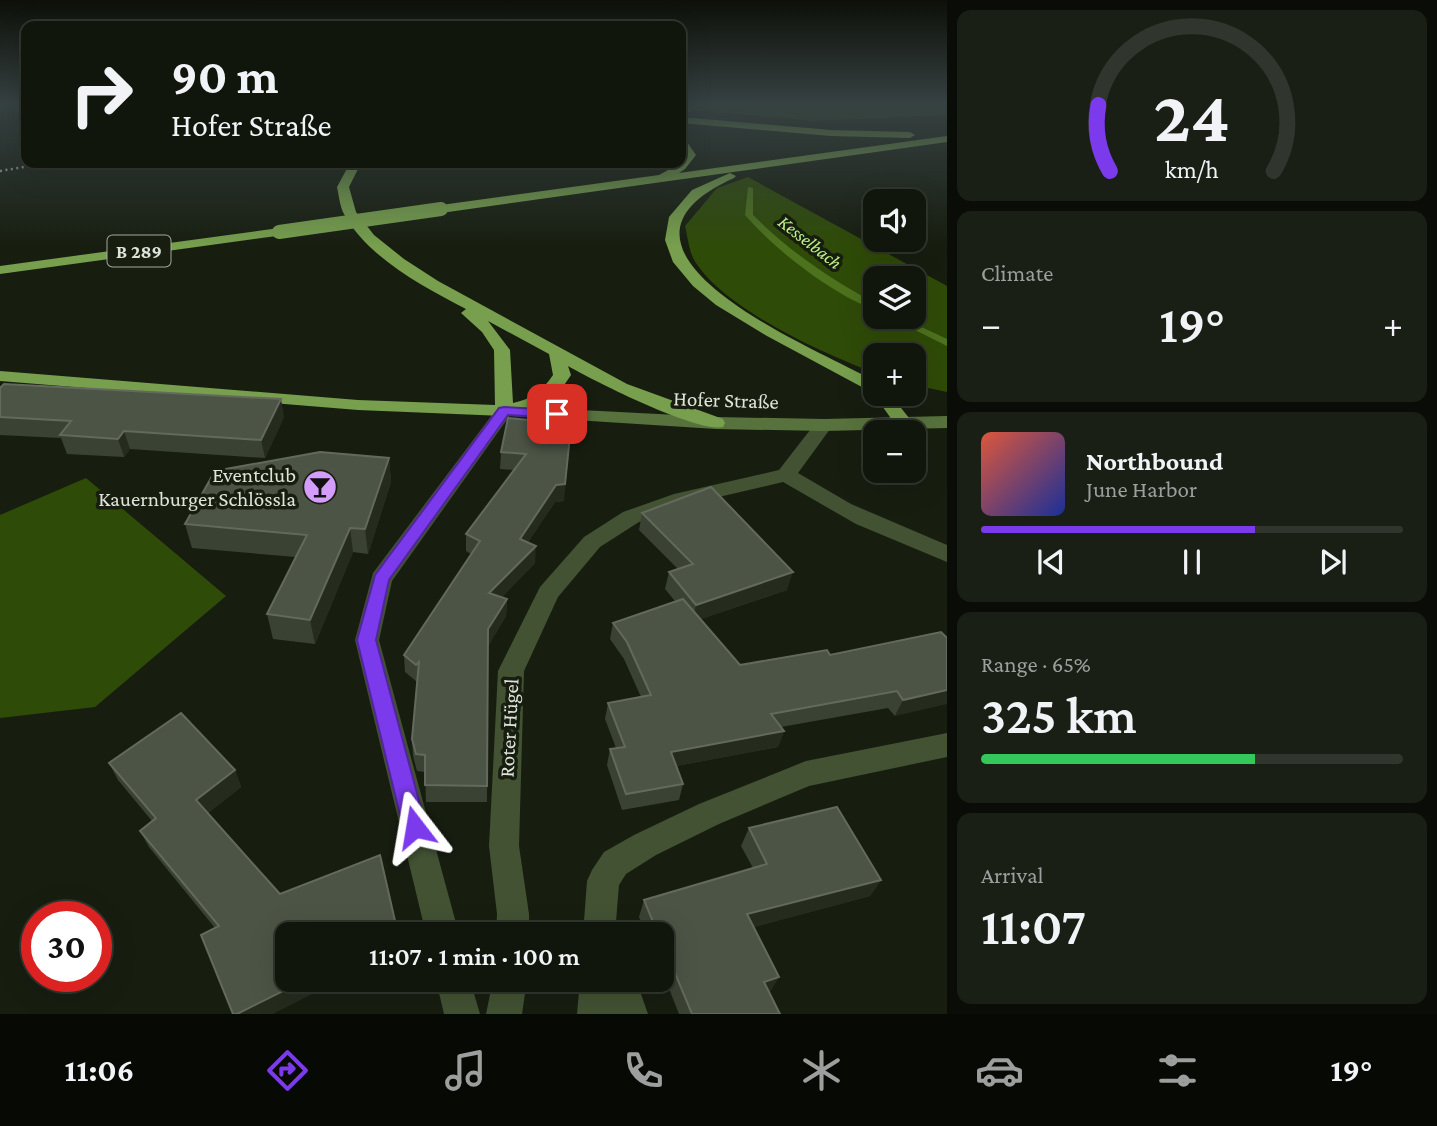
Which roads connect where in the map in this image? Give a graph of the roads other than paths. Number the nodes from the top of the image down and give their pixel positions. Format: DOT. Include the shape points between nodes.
graph roads {
  1 [pos="862,151"];
  2 [pos="352,168"];
  3 [pos="679,168"];
  4 [pos="748,168"];
  5 [pos="657,179"];
  6 [pos="0,270"];
  7 [pos="443,292"];
  8 [pos="556,350"];
  9 [pos="0,376"];
  10 [pos="863,381"];
  11 [pos="891,406"];
  12 [pos="504,411"];
  13 [pos="902,420"];
  14 [pos="926,422"];
  15 [pos="947,422"];
  16 [pos="716,423"];
  17 [pos="863,424"];
  18 [pos="824,425"];
  19 [pos="786,475"];
  20 [pos="947,554"];
  21 [pos="947,746"];
  22 [pos="439,922"];
  23 [pos="513,922"];
  24 [pos="601,922"];
  25 [pos="456,992"];
  26 [pos="508,992"];
  27 [pos="596,992"];
  28 [pos="623,992"];
  29 [pos="462,1014"];
  30 [pos="504,1014"];
  31 [pos="595,1014"];
  32 [pos="629,1014"];
  1 -- 4 [label="highway, B 289"];
  2 -- 7 [label="highway" via="342,184 345,204 366,233 390,257"];
  3 -- 5 [label="highway"];
  4 -- 5 [label="highway, B 289"];
  4 -- 10 [label="highway" via="697,192 676,216 670,236 677,257 698,285 739,314"];
  5 -- 6 [label="highway, B 289, bridge"];
  7 -- 8 [label="highway"];
  7 -- 12 [label="highway" via="488,329 502,350"];
  8 -- 12 [label="highway" via="562,375 550,393 533,404"];
  8 -- 16 [label="highway" via="618,387"];
  9 -- 12 [label="highway" via="358,405"];
  11 -- 13 [label="highway"];
  12 -- 16 [label="street, Hofer Straße"];
  12 -- 22 [label="street" via="381,579 367,640"];
  14 -- 15 [label="street, Hofer Straße"];
  16 -- 18 [label="street, Hofer Straße"];
  17 -- 18 [label="street, Hofer Straße"];
  18 -- 19 [label="street"];
  19 -- 20 [label="street" via="844,509"];
  19 -- 23 [label="street, Roter Hügel" via="631,517 592,542 548,593 511,671 504,846"];
  21 -- 24 [label="street" via="806,774 656,840 615,863 603,881"];
  25 -- 29 [label="street"];
  26 -- 30 [label="street"];
  27 -- 31 [label="street"];
  28 -- 32 [label="street"];
}
